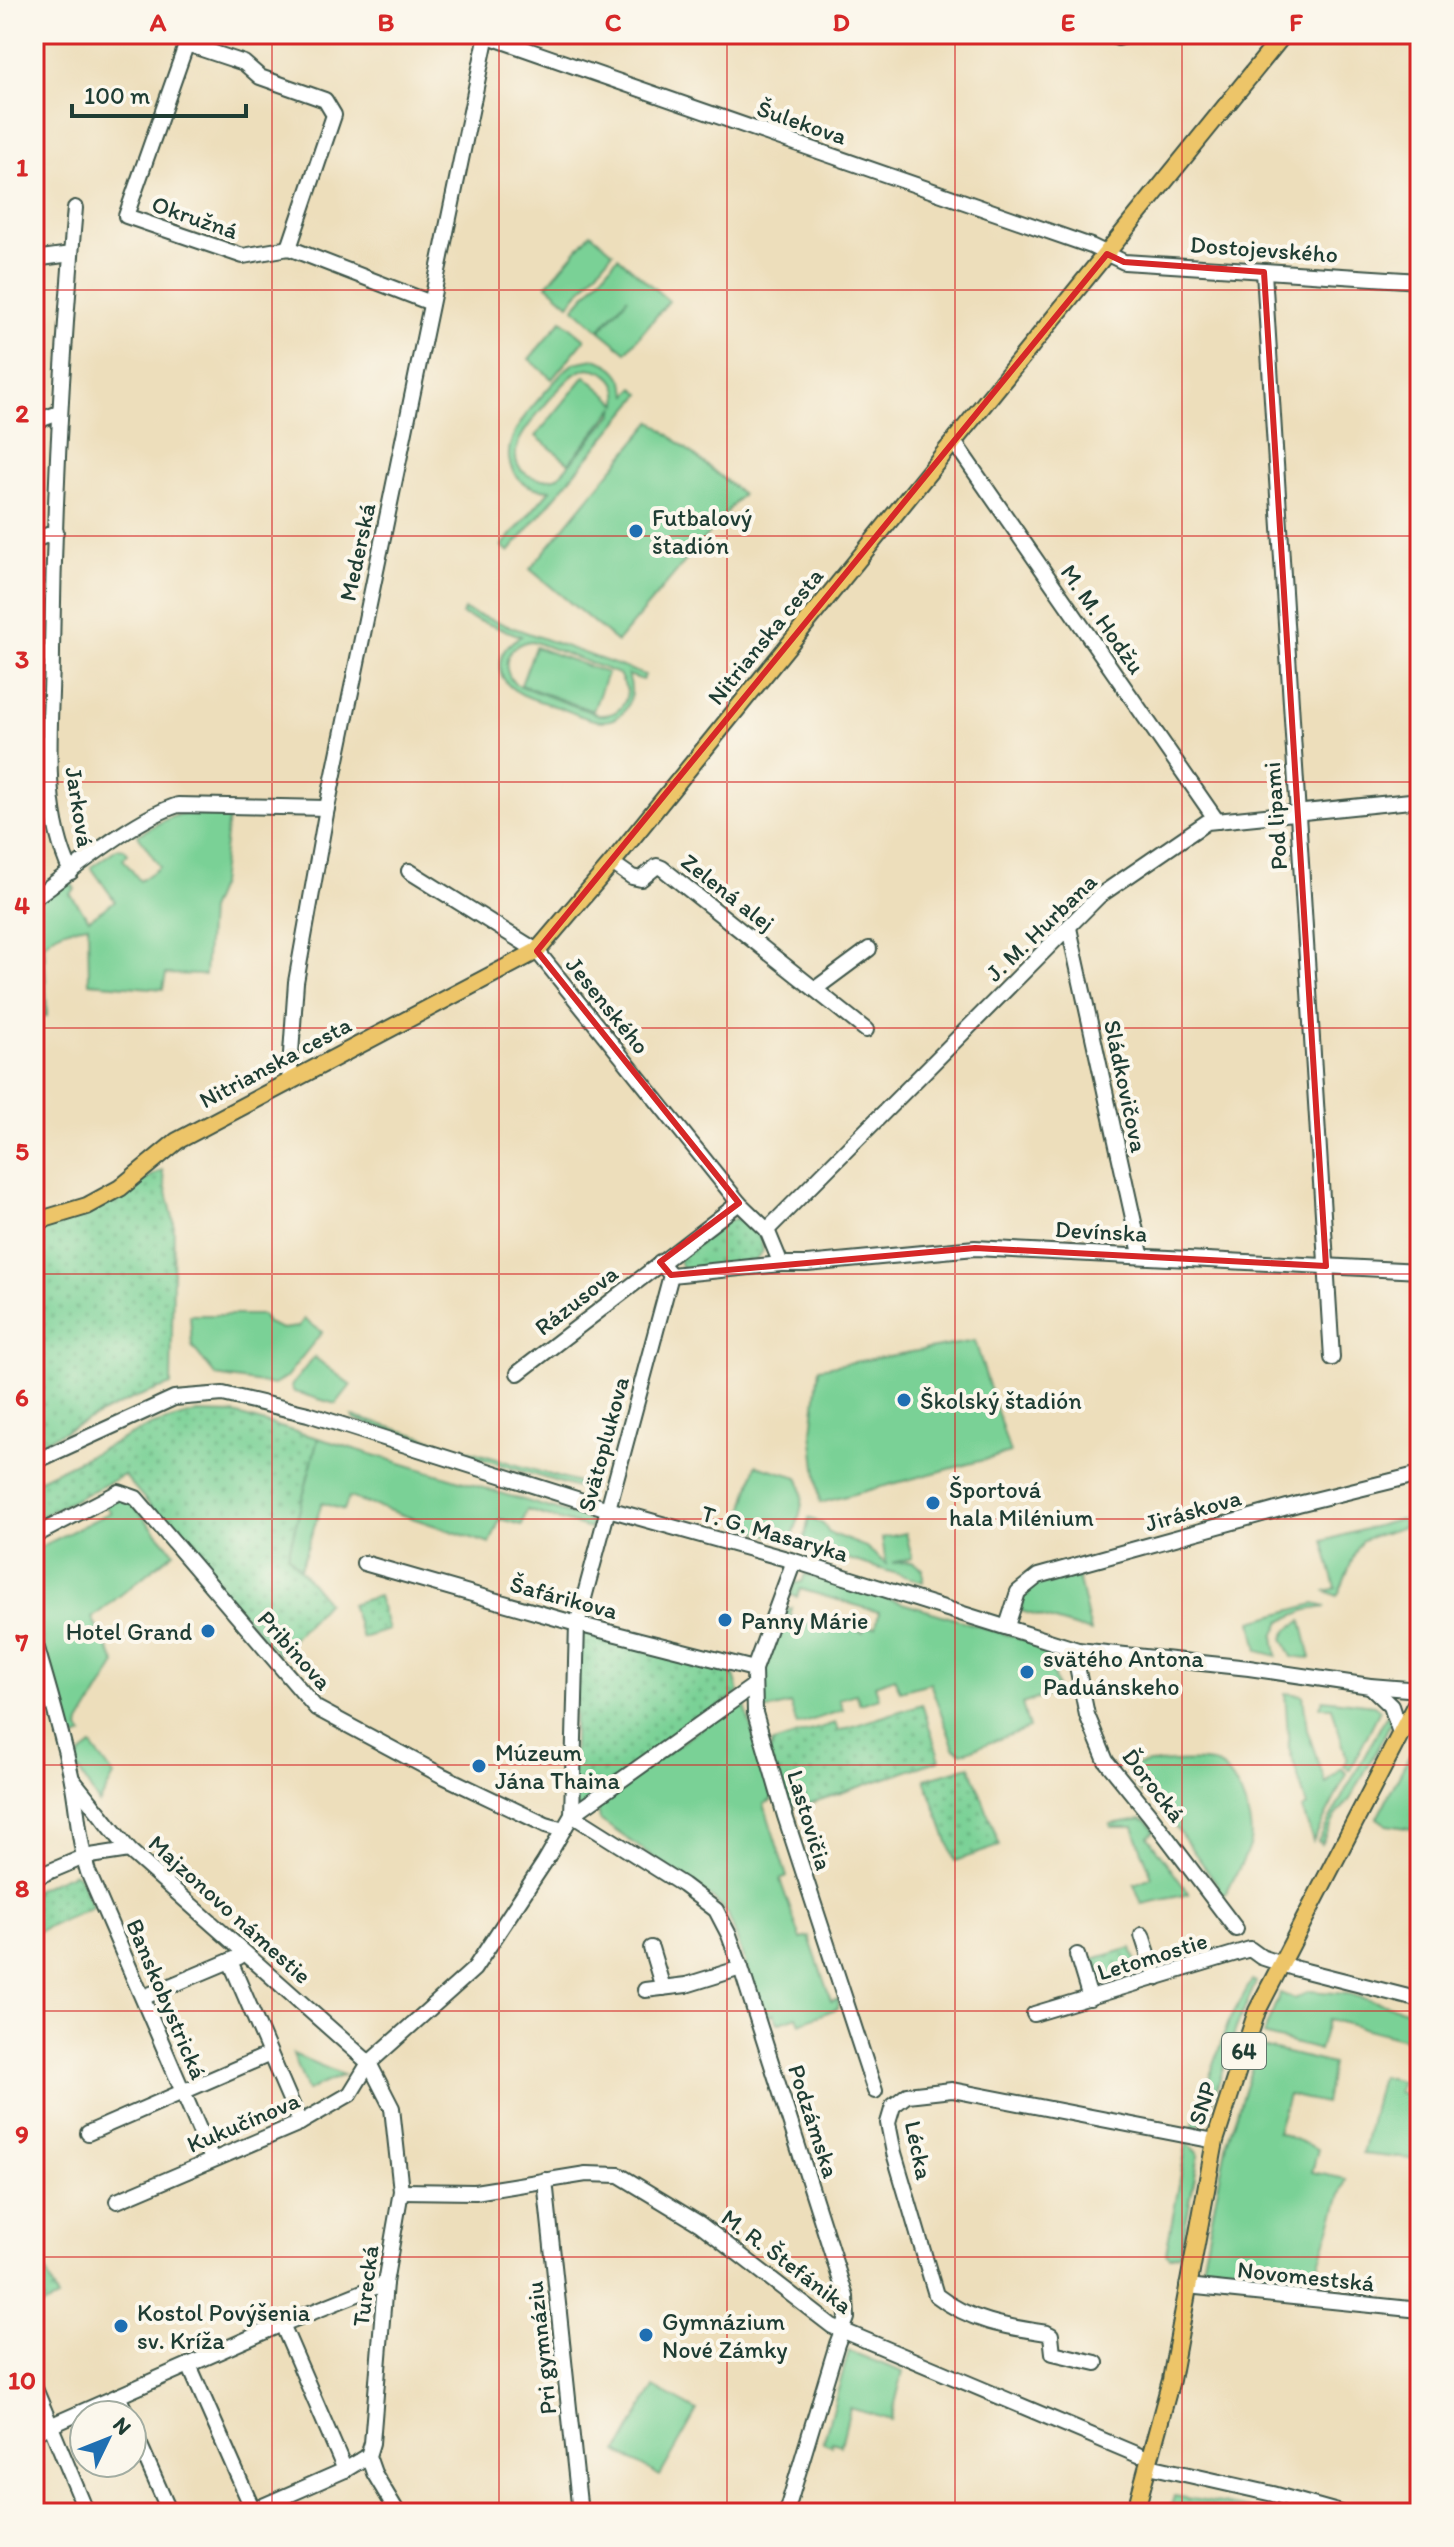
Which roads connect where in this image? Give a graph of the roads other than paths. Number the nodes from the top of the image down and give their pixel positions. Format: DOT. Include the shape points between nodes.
graph roads {
  1 [pos="1136,34"];
  2 [pos="1284,34"];
  3 [pos="485,35"];
  4 [pos="1115,35"];
  5 [pos="189,39"];
  6 [pos="75,208"];
  7 [pos="289,248"];
  8 [pos="71,254"];
  9 [pos="1107,254"];
  10 [pos="34,259"];
  11 [pos="1264,272"];
  12 [pos="1420,281"];
  13 [pos="431,303"];
  14 [pos="59,413"];
  15 [pos="34,422"];
  16 [pos="954,442"];
  17 [pos="56,532"];
  18 [pos="34,540"];
  19 [pos="52,651"];
  20 [pos="34,658"];
  21 [pos="1420,800"];
  22 [pos="327,808"];
  23 [pos="1297,815"];
  24 [pos="1217,821"];
  25 [pos="612,863"];
  26 [pos="409,871"];
  27 [pos="71,872"];
  28 [pos="34,898"];
  29 [pos="1069,928"];
  30 [pos="869,949"];
  31 [pos="537,951"];
  32 [pos="815,989"];
  33 [pos="866,1030"];
  34 [pos="289,1082"];
  35 [pos="739,1203"];
  36 [pos="34,1222"];
  37 [pos="767,1230"];
  38 [pos="1141,1254"];
  39 [pos="660,1262"];
  40 [pos="781,1264"];
  41 [pos="1326,1266"];
  42 [pos="1420,1271"];
  43 [pos="671,1275"];
  44 [pos="1332,1358"];
  45 [pos="518,1373"];
  46 [pos="34,1462"];
  47 [pos="1420,1474"];
  48 [pos="608,1509"];
  49 [pos="34,1536"];
  50 [pos="794,1561"];
  51 [pos="364,1563"];
  52 [pos="577,1624"];
  53 [pos="1007,1626"];
  54 [pos="34,1638"];
  55 [pos="1078,1650"];
  56 [pos="754,1669"];
  57 [pos="1370,1686"];
  58 [pos="752,1687"];
  59 [pos="1420,1690"];
  60 [pos="1420,1696"];
  61 [pos="1400,1733"];
  62 [pos="72,1779"];
  63 [pos="572,1815"];
  64 [pos="563,1830"];
  65 [pos="129,1850"];
  66 [pos="84,1857"];
  67 [pos="34,1878"];
  68 [pos="1236,1929"];
  69 [pos="1142,1935"];
  70 [pos="651,1948"];
  71 [pos="247,1954"];
  72 [pos="1077,1955"];
  73 [pos="230,1961"];
  74 [pos="1280,1963"];
  75 [pos="741,1968"];
  76 [pos="1156,1978"];
  77 [pos="663,1988"];
  78 [pos="645,1990"];
  79 [pos="144,1997"];
  80 [pos="1090,1998"];
  81 [pos="1420,2000"];
  82 [pos="1034,2014"];
  83 [pos="270,2054"];
  84 [pos="369,2063"];
  85 [pos="875,2091"];
  86 [pos="184,2093"];
  87 [pos="300,2123"];
  88 [pos="88,2133"];
  89 [pos="1215,2141"];
  90 [pos="212,2159"];
  91 [pos="545,2180"];
  92 [pos="401,2191"];
  93 [pos="117,2201"];
  94 [pos="385,2283"];
  95 [pos="1187,2286"];
  96 [pos="1420,2310"];
  97 [pos="282,2324"];
  98 [pos="843,2331"];
  99 [pos="1096,2363"];
  100 [pos="189,2365"];
  101 [pos="34,2386"];
  102 [pos="118,2396"];
  103 [pos="119,2399"];
  104 [pos="50,2425"];
  105 [pos="34,2433"];
  106 [pos="368,2456"];
  107 [pos="1144,2460"];
  108 [pos="148,2463"];
  109 [pos="345,2470"];
  110 [pos="250,2512"];
  111 [pos="87,2513"];
  112 [pos="170,2513"];
  113 [pos="398,2513"];
  114 [pos="580,2513"];
  115 [pos="786,2513"];
  116 [pos="1135,2513"];
  117 [pos="1341,2513"];
  1 -- 4 [label="street"];
  2 -- 9 [label="main road, Nitrianska cesta"];
  3 -- 9 [label="street, Šulekova"];
  3 -- 13 [label="street, Mederská"];
  5 -- 7 [label="street, Okružná" via="244,63 260,77 325,100 334,115"];
  5 -- 7 [label="street, Okružná" via="126,216 243,256"];
  6 -- 8 [label="street, Jarková"];
  7 -- 13 [label="street"];
  8 -- 10 [label="street"];
  8 -- 14 [label="street, Jarková"];
  9 -- 11 [label="street, Dostojevského" via="1124,262"];
  9 -- 16 [label="main road, Nitrianska cesta"];
  11 -- 12 [label="street, Dostojevského"];
  11 -- 23 [label="street, Pod lipami"];
  13 -- 22 [label="street, Mederská"];
  14 -- 15 [label="street"];
  14 -- 17 [label="street, Jarková"];
  16 -- 24 [label="street, M. M. Hodžu"];
  16 -- 25 [label="main road, Nitrianska cesta"];
  17 -- 18 [label="street"];
  17 -- 19 [label="street, Jarková"];
  19 -- 20 [label="street"];
  19 -- 27 [label="street, Jarková" via="49,774 59,846"];
  21 -- 23 [label="street, J. M. Hurbana"];
  22 -- 27 [label="street" via="178,805"];
  22 -- 34 [label="street, Mederská" via="296,982"];
  23 -- 24 [label="street, J. M. Hurbana"];
  23 -- 41 [label="street, Pod lipami"];
  24 -- 29 [label="street, J. M. Hurbana" via="1207,822 1099,896"];
  25 -- 31 [label="main road, Nitrianska cesta"];
  25 -- 32 [label="street, Zelená alej" via="641,879 657,866 662,868"];
  26 -- 31 [label="street, Jesenského"];
  27 -- 28 [label="street"];
  29 -- 37 [label="street, J. M. Hurbana"];
  29 -- 38 [label="street, Sládkovičova"];
  30 -- 32 [label="street"];
  31 -- 34 [label="main road, Nitrianska cesta"];
  31 -- 35 [label="street, Jesenského"];
  32 -- 33 [label="street, Zelená alej"];
  34 -- 36 [label="main road, Nitrianska cesta" via="177,1141 120,1188 87,1206"];
  35 -- 37 [label="street, Jesenského"];
  35 -- 39 [label="street, Rázusova"];
  37 -- 40 [label="street"];
  38 -- 40 [label="street, Devínska" via="975,1248"];
  38 -- 41 [label="street, Devínska"];
  39 -- 43 [label="street"];
  39 -- 45 [label="street, Rázusova"];
  40 -- 43 [label="street, Devínska"];
  41 -- 42 [label="street, Devínska"];
  41 -- 44 [label="street, Pod lipami"];
  43 -- 48 [label="street, Svätoplukova"];
  46 -- 48 [label="street, T. G. Masaryka" via="174,1398 223,1394 308,1414"];
  47 -- 53 [label="street, Jiráskova" via="1038,1576 1018,1592"];
  48 -- 50 [label="street, T. G. Masaryka"];
  48 -- 52 [label="street, Svätoplukova"];
  49 -- 64 [label="street, Pribinova" via="119,1492 136,1498 316,1708 441,1775"];
  50 -- 53 [label="street, T. G. Masaryka"];
  50 -- 56 [label="street, Lastovičia"];
  51 -- 52 [label="street, Šafárikova"];
  52 -- 56 [label="street, Šafárikova"];
  52 -- 63 [label="street, Svätoplukova"];
  53 -- 55 [label="street, T. G. Masaryka"];
  54 -- 62 [label="street"];
  55 -- 57 [label="street, T. G. Masaryka"];
  55 -- 68 [label="street, Ďorocká" via="1087,1715 1106,1761"];
  56 -- 58 [label="street, Lastovičia"];
  57 -- 59 [label="street, T. G. Masaryka"];
  57 -- 61 [label="street" via="1391,1706"];
  58 -- 63 [label="street"];
  58 -- 85 [label="street, Lastovičia" via="785,1816"];
  60 -- 61 [label="main road, SNP / 64"];
  61 -- 74 [label="main road, SNP / 64"];
  62 -- 65 [label="street, Majzonovo námestie"];
  62 -- 66 [label="street, Banskobystrická"];
  63 -- 64 [label="street, Kukučínova"];
  63 -- 75 [label="street, Podzámska" via="716,1910"];
  64 -- 84 [label="street, Kukučínova" via="474,1969"];
  65 -- 66 [label="street"];
  65 -- 71 [label="street, Majzonovo námestie"];
  66 -- 67 [label="street"];
  66 -- 79 [label="street, Banskobystrická"];
  69 -- 76 [label="street"];
  70 -- 77 [label="street"];
  71 -- 73 [label="street"];
  71 -- 84 [label="street, Majzonovo námestie"];
  72 -- 80 [label="street"];
  73 -- 79 [label="street"];
  73 -- 83 [label="street, Majzonovo námestie"];
  74 -- 76 [label="street, Letomostie" via="1250,1949"];
  74 -- 81 [label="street, Letomostie" via="1348,1974 1400,1988"];
  74 -- 89 [label="main road, SNP / 64" via="1257,2011"];
  75 -- 77 [label="street"];
  75 -- 98 [label="street, Podzámska" via="846,2297"];
  76 -- 80 [label="street, Letomostie"];
  77 -- 78 [label="street"];
  79 -- 86 [label="street, Banskobystrická"];
  80 -- 82 [label="street, Letomostie"];
  83 -- 86 [label="street"];
  83 -- 87 [label="street, Majzonovo námestie"];
  84 -- 87 [label="street, Kukučínova" via="350,2094"];
  84 -- 92 [label="street, Turecká" via="392,2108"];
  86 -- 88 [label="street"];
  86 -- 90 [label="street, Banskobystrická"];
  87 -- 90 [label="street, Kukučínova"];
  89 -- 95 [label="main road, SNP / 64"];
  89 -- 99 [label="street, Lécka" via="952,2090 907,2095 889,2113 894,2153 936,2295 996,2325 1047,2333 1053,2353"];
  90 -- 93 [label="street, Kukučínova"];
  91 -- 92 [label="street, M. R. Štefánika" via="475,2192"];
  91 -- 98 [label="street, M. R. Štefánika" via="598,2172 628,2179 700,2224"];
  91 -- 114 [label="street, Pri gymnáziu"];
  92 -- 94 [label="street, Turecká"];
  94 -- 97 [label="street"];
  94 -- 106 [label="street, Turecká"];
  95 -- 96 [label="street, Novomestská"];
  95 -- 107 [label="main road, SNP / 64" via="1171,2380"];
  97 -- 100 [label="street"];
  97 -- 109 [label="street"];
  98 -- 107 [label="street, M. R. Štefánika"];
  98 -- 115 [label="street, Podzámska"];
  100 -- 102 [label="street"];
  100 -- 110 [label="street"];
  101 -- 104 [label="street"];
  102 -- 103 [label="street"];
  102 -- 104 [label="street"];
  104 -- 105 [label="street"];
  104 -- 111 [label="street"];
  106 -- 109 [label="street"];
  106 -- 113 [label="street"];
  107 -- 116 [label="main road, 64"];
  107 -- 117 [label="street, M. R. Štefánika"];
  108 -- 112 [label="street"];
  109 -- 110 [label="street"];
}
